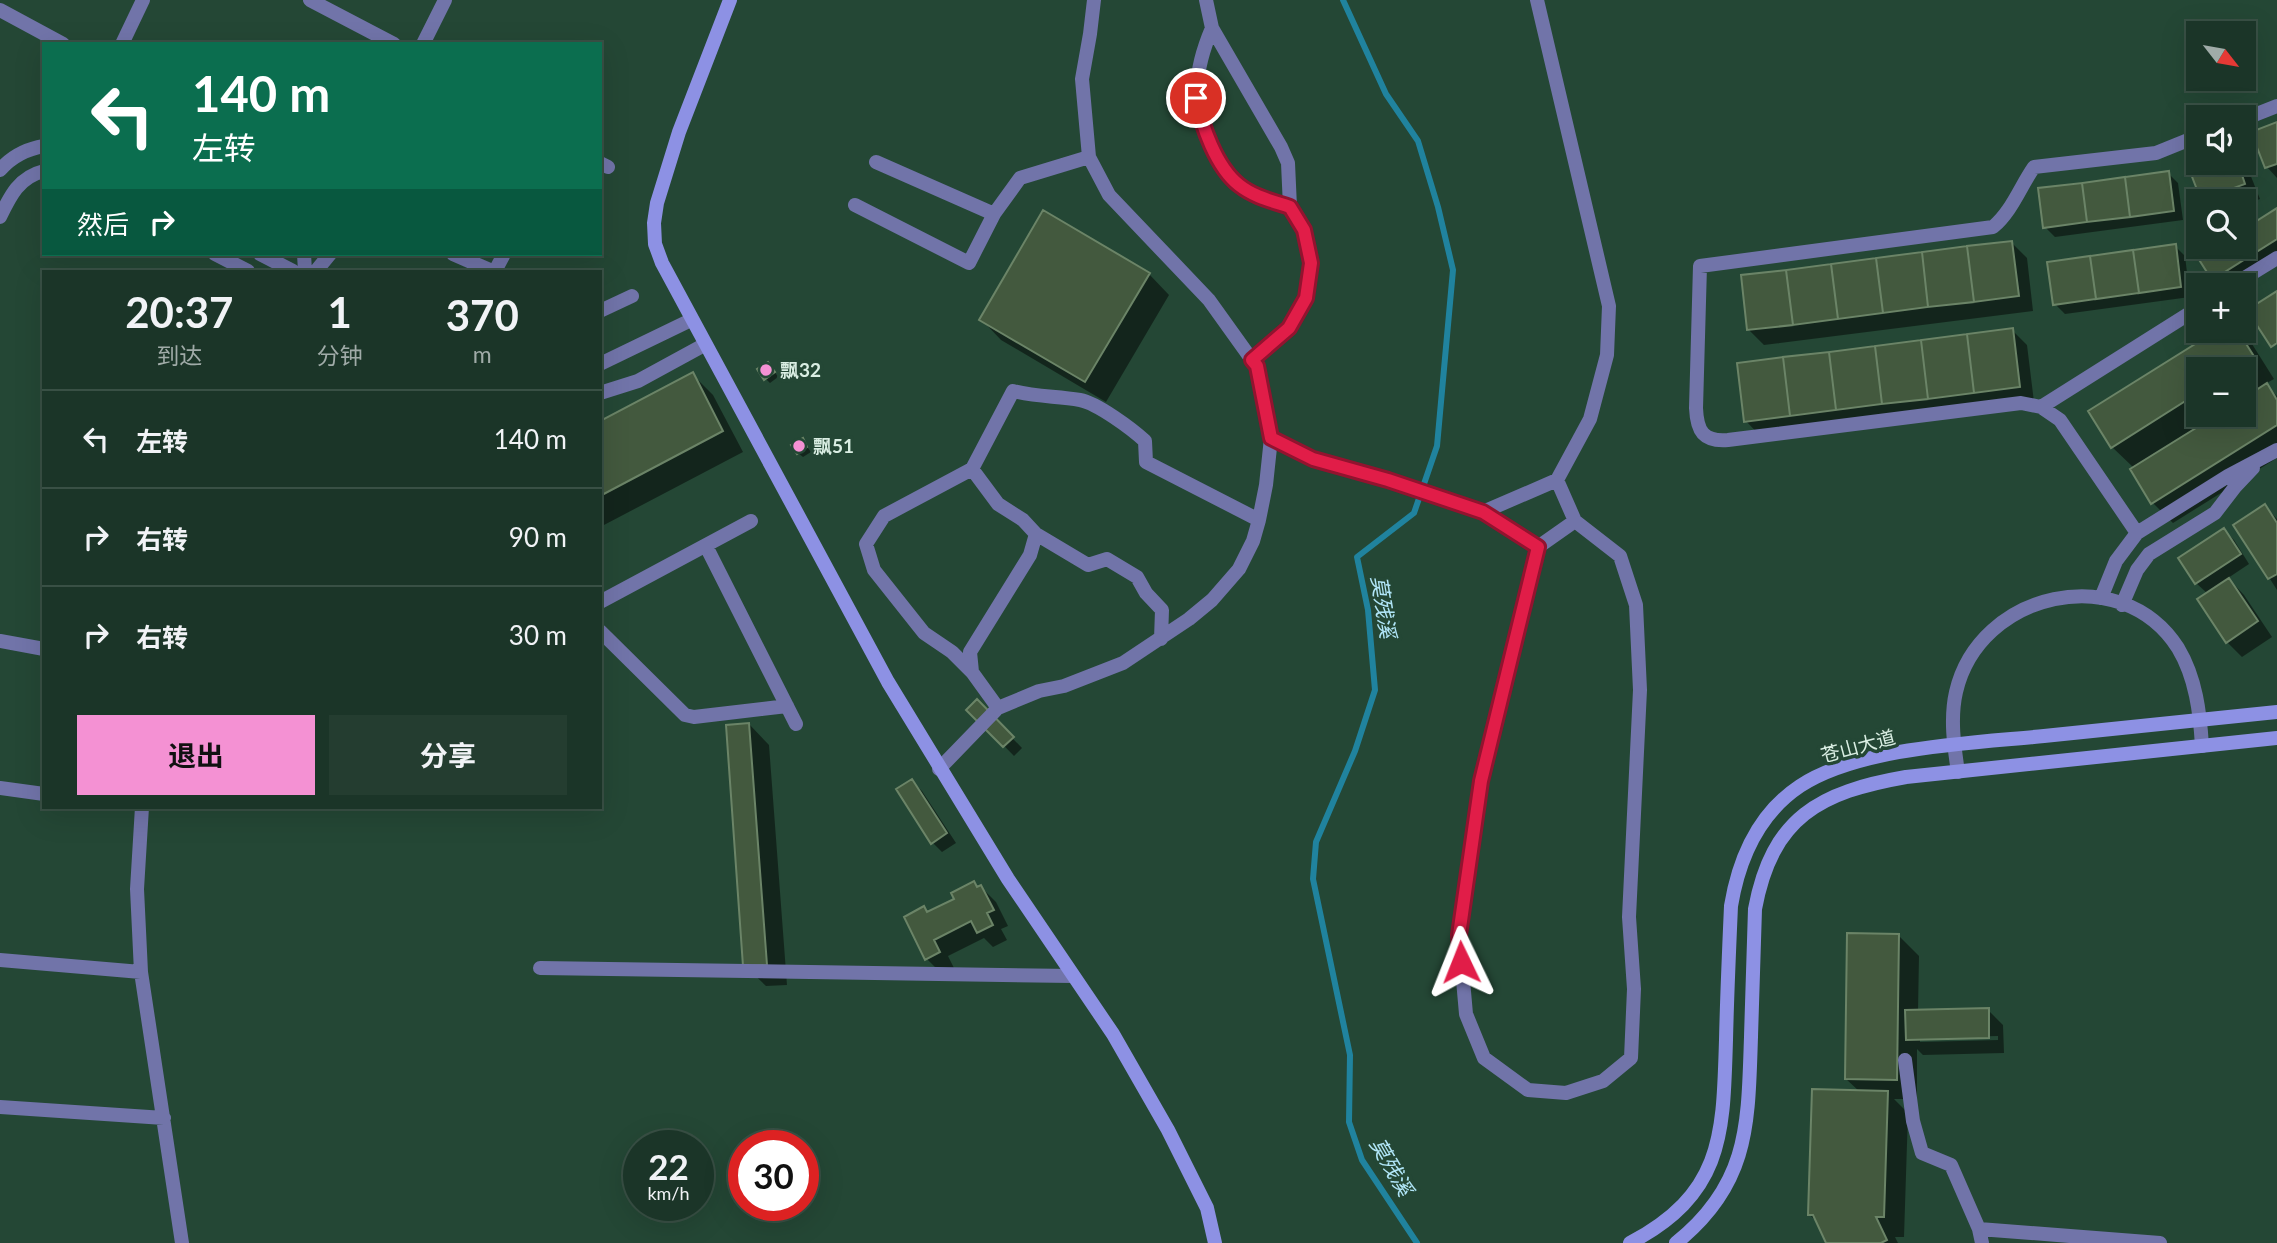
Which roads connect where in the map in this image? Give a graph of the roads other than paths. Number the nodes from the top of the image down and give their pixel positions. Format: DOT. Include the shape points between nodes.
graph roads {
  1 [pos="17,0"];
  2 [pos="143,0"];
  3 [pos="310,0"];
  4 [pos="445,0"];
  5 [pos="730,0"];
  6 [pos="1094,0"];
  7 [pos="1206,0"];
  8 [pos="1537,0"];
  9 [pos="5,12"];
  10 [pos="1212,28"];
  11 [pos="59,42"];
  12 [pos="123,42"];
  13 [pos="390,42"];
  14 [pos="424,42"];
  15 [pos="2277,106"];
  16 [pos="2256,114"];
  17 [pos="2186,141"];
  18 [pos="42,146"];
  19 [pos="1089,157"];
  20 [pos="876,162"];
  21 [pos="0,170"];
  22 [pos="42,172"];
  23 [pos="855,205"];
  24 [pos="1290,207"];
  25 [pos="994,214"];
  26 [pos="0,217"];
  27 [pos="219,256"];
  28 [pos="264,256"];
  29 [pos="328,256"];
  30 [pos="458,256"];
  31 [pos="2277,258"];
  32 [pos="246,270"];
  33 [pos="291,270"];
  34 [pos="317,270"];
  35 [pos="492,270"];
  36 [pos="2253,273"];
  37 [pos="632,296"];
  38 [pos="602,310"];
  39 [pos="2186,316"];
  40 [pos="691,320"];
  41 [pos="704,345"];
  42 [pos="1252,360"];
  43 [pos="602,363"];
  44 [pos="602,389"];
  45 [pos="2042,407"];
  46 [pos="1271,438"];
  47 [pos="2277,450"];
  48 [pos="2263,459"];
  49 [pos="972,469"];
  50 [pos="1558,480"];
  51 [pos="1483,512"];
  52 [pos="1259,520"];
  53 [pos="751,521"];
  54 [pos="1575,521"];
  55 [pos="2137,533"];
  56 [pos="1036,534"];
  57 [pos="706,546"];
  58 [pos="1538,547"];
  59 [pos="602,598"];
  60 [pos="2101,598"];
  61 [pos="2122,605"];
  62 [pos="602,633"];
  63 [pos="1161,639"];
  64 [pos="0,641"];
  65 [pos="42,649"];
  66 [pos="972,672"];
  67 [pos="787,706"];
  68 [pos="998,708"];
  69 [pos="2277,712"];
  70 [pos="2200,720"];
  71 [pos="796,724"];
  72 [pos="2277,738"];
  73 [pos="1954,744"];
  74 [pos="2202,746"];
  75 [pos="939,769"];
  76 [pos="1958,772"];
  77 [pos="0,788"];
  78 [pos="42,793"];
  79 [pos="142,809"];
  80 [pos="0,960"];
  81 [pos="540,968"];
  82 [pos="141,972"];
  83 [pos="1073,976"];
  84 [pos="1905,1060"];
  85 [pos="0,1107"];
  86 [pos="164,1118"];
  87 [pos="1981,1236"];
  88 [pos="182,1243"];
  89 [pos="1215,1243"];
  90 [pos="1630,1243"];
  91 [pos="1676,1243"];
  92 [pos="2160,1243"];
  1 -- 9 [label="street"];
  2 -- 12 [label="street"];
  3 -- 13 [label="street"];
  4 -- 14 [label="street"];
  5 -- 40 [label="main road" via="679,132 654,223 654,244"];
  6 -- 19 [label="street" via="1082,79"];
  7 -- 10 [label="street"];
  8 -- 50 [label="street" via="1609,306 1607,355 1590,419"];
  9 -- 11 [label="street"];
  10 -- 24 [label="street" via="1288,163"];
  10 -- 24 [label="street" via="1201,55 1196,98 1201,122 1218,158 1238,184"];
  15 -- 16 [label="street"];
  17 -- 45 [label="street" via="2156,153 2034,167 2005,216 1993,227 1700,266 1696,408 1697,425 1709,438 1728,440 2021,404"];
  18 -- 21 [label="street" via="24,151"];
  19 -- 25 [label="street" via="1020,178"];
  19 -- 42 [label="street" via="1109,195 1209,300"];
  20 -- 25 [label="street"];
  22 -- 26 [label="street" via="16,187"];
  23 -- 25 [label="street" via="969,263"];
  24 -- 42 [label="street" via="1304,230 1311,263 1306,298 1289,328"];
  27 -- 32 [label="street"];
  28 -- 33 [label="street"];
  29 -- 34 [label="street"];
  30 -- 35 [label="street"];
  31 -- 36 [label="street"];
  37 -- 38 [label="street"];
  39 -- 45 [label="street"];
  40 -- 41 [label="main road"];
  40 -- 43 [label="street"];
  41 -- 44 [label="street" via="638,381"];
  41 -- 75 [label="main road"];
  42 -- 46 [label="street"];
  45 -- 55 [label="street" via="2060,420"];
  46 -- 51 [label="street" via="1313,459"];
  46 -- 52 [label="street"];
  47 -- 48 [label="street"];
  48 -- 55 [label="street"];
  48 -- 61 [label="street" via="2215,513 2149,554"];
  49 -- 52 [label="street" via="1013,391 1083,400 1145,441 1146,462"];
  49 -- 56 [label="street" via="998,504"];
  49 -- 66 [label="street" via="884,516 866,544 874,570 924,633"];
  50 -- 51 [label="street"];
  50 -- 54 [label="street"];
  51 -- 58 [label="street"];
  52 -- 63 [label="street" via="1253,541 1230,579 1212,600"];
  53 -- 57 [label="street"];
  54 -- 58 [label="street"];
  54 -- 58 [label="street" via="1620,556 1636,606 1640,690 1629,917 1634,989 1631,1058 1603,1081 1566,1093 1528,1090 1484,1058 1466,1014 1459,935 1481,781"];
  55 -- 60 [label="street" via="2116,561"];
  56 -- 63 [label="street" via="1088,565 1107,559 1137,577 1161,610"];
  56 -- 66 [label="street" via="1030,555 970,652"];
  57 -- 59 [label="street"];
  57 -- 67 [label="street"];
  60 -- 61 [label="street"];
  60 -- 73 [label="street" via="2056,597 2030,605 1999,625 1972,656 1956,692"];
  61 -- 70 [label="street" via="2153,621 2178,648 2193,682"];
  62 -- 67 [label="street" via="685,715"];
  63 -- 68 [label="street" via="1123,663"];
  64 -- 65 [label="street"];
  66 -- 68 [label="street"];
  67 -- 71 [label="street"];
  68 -- 75 [label="street"];
  69 -- 70 [label="main road, 苍山大道"];
  70 -- 73 [label="main road, 苍山大道"];
  70 -- 74 [label="street"];
  72 -- 74 [label="main road, 苍山大道"];
  73 -- 76 [label="street"];
  73 -- 90 [label="main road, 苍山大道" via="1841,766 1800,786 1758,828 1736,875 1731,906 1719,1140 1706,1173 1683,1204"];
  74 -- 76 [label="main road, 苍山大道"];
  75 -- 83 [label="main road"];
  76 -- 91 [label="main road, 苍山大道" via="1849,789 1814,807 1779,841 1760,882 1755,909 1749,1104 1743,1146 1715,1205"];
  77 -- 78 [label="street"];
  79 -- 82 [label="street" via="137,889"];
  80 -- 82 [label="street"];
  81 -- 83 [label="street"];
  82 -- 86 [label="street"];
  83 -- 89 [label="main road" via="1113,1034 1194,1179 1208,1208"];
  84 -- 87 [label="street" via="1922,1153 1951,1166"];
  85 -- 86 [label="street"];
  86 -- 88 [label="street"];
  87 -- 92 [label="street"];
}
